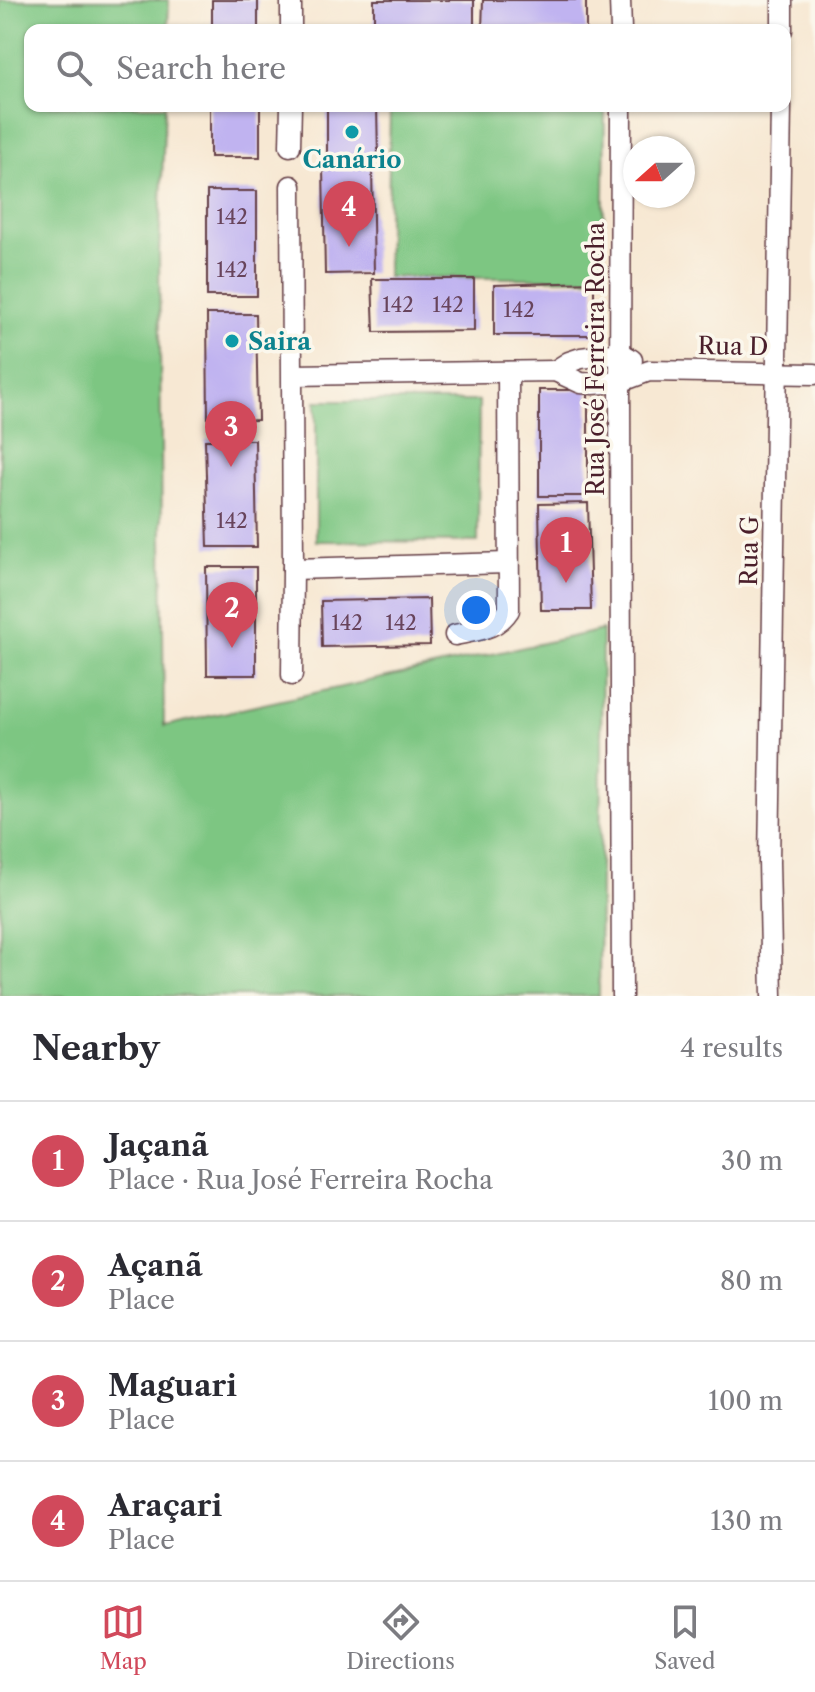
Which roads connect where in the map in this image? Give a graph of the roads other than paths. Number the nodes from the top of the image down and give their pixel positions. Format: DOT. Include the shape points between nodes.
graph roads {
  1 [pos="291,0"];
  2 [pos="620,0"];
  3 [pos="782,0"];
  4 [pos="291,24"];
  5 [pos="621,24"];
  6 [pos="782,24"];
  7 [pos="291,112"];
  8 [pos="621,112"];
  9 [pos="781,112"];
  10 [pos="290,146"];
  11 [pos="291,186"];
  12 [pos="621,353"];
  13 [pos="555,371"];
  14 [pos="649,371"];
  15 [pos="508,372"];
  16 [pos="778,373"];
  17 [pos="815,374"];
  18 [pos="293,375"];
  19 [pos="620,382"];
  20 [pos="508,563"];
  21 [pos="293,569"];
  22 [pos="455,635"];
  23 [pos="292,675"];
  24 [pos="622,996"];
  25 [pos="772,996"];
  1 -- 4 [label="street"];
  2 -- 5 [label="street"];
  3 -- 6 [label="street"];
  7 -- 10 [label="street"];
  8 -- 12 [label="street, Rua José Ferreira Rocha"];
  9 -- 16 [label="street, Rua G"];
  11 -- 18 [label="street"];
  12 -- 13 [label="street" via="581,358"];
  12 -- 14 [label="street"];
  12 -- 19 [label="street, Rua José Ferreira Rocha"];
  13 -- 15 [label="street"];
  13 -- 19 [label="street, Rua D" via="581,383"];
  14 -- 16 [label="street, Rua D"];
  14 -- 19 [label="street, Rua D"];
  15 -- 18 [label="street"];
  15 -- 20 [label="street"];
  16 -- 17 [label="street, Rua D"];
  16 -- 25 [label="street, Rua G" via="769,862"];
  18 -- 21 [label="street"];
  19 -- 24 [label="street, Rua José Ferreira Rocha"];
  20 -- 21 [label="street"];
  20 -- 22 [label="street" via="509,610 503,620"];
  21 -- 23 [label="street"];
}
